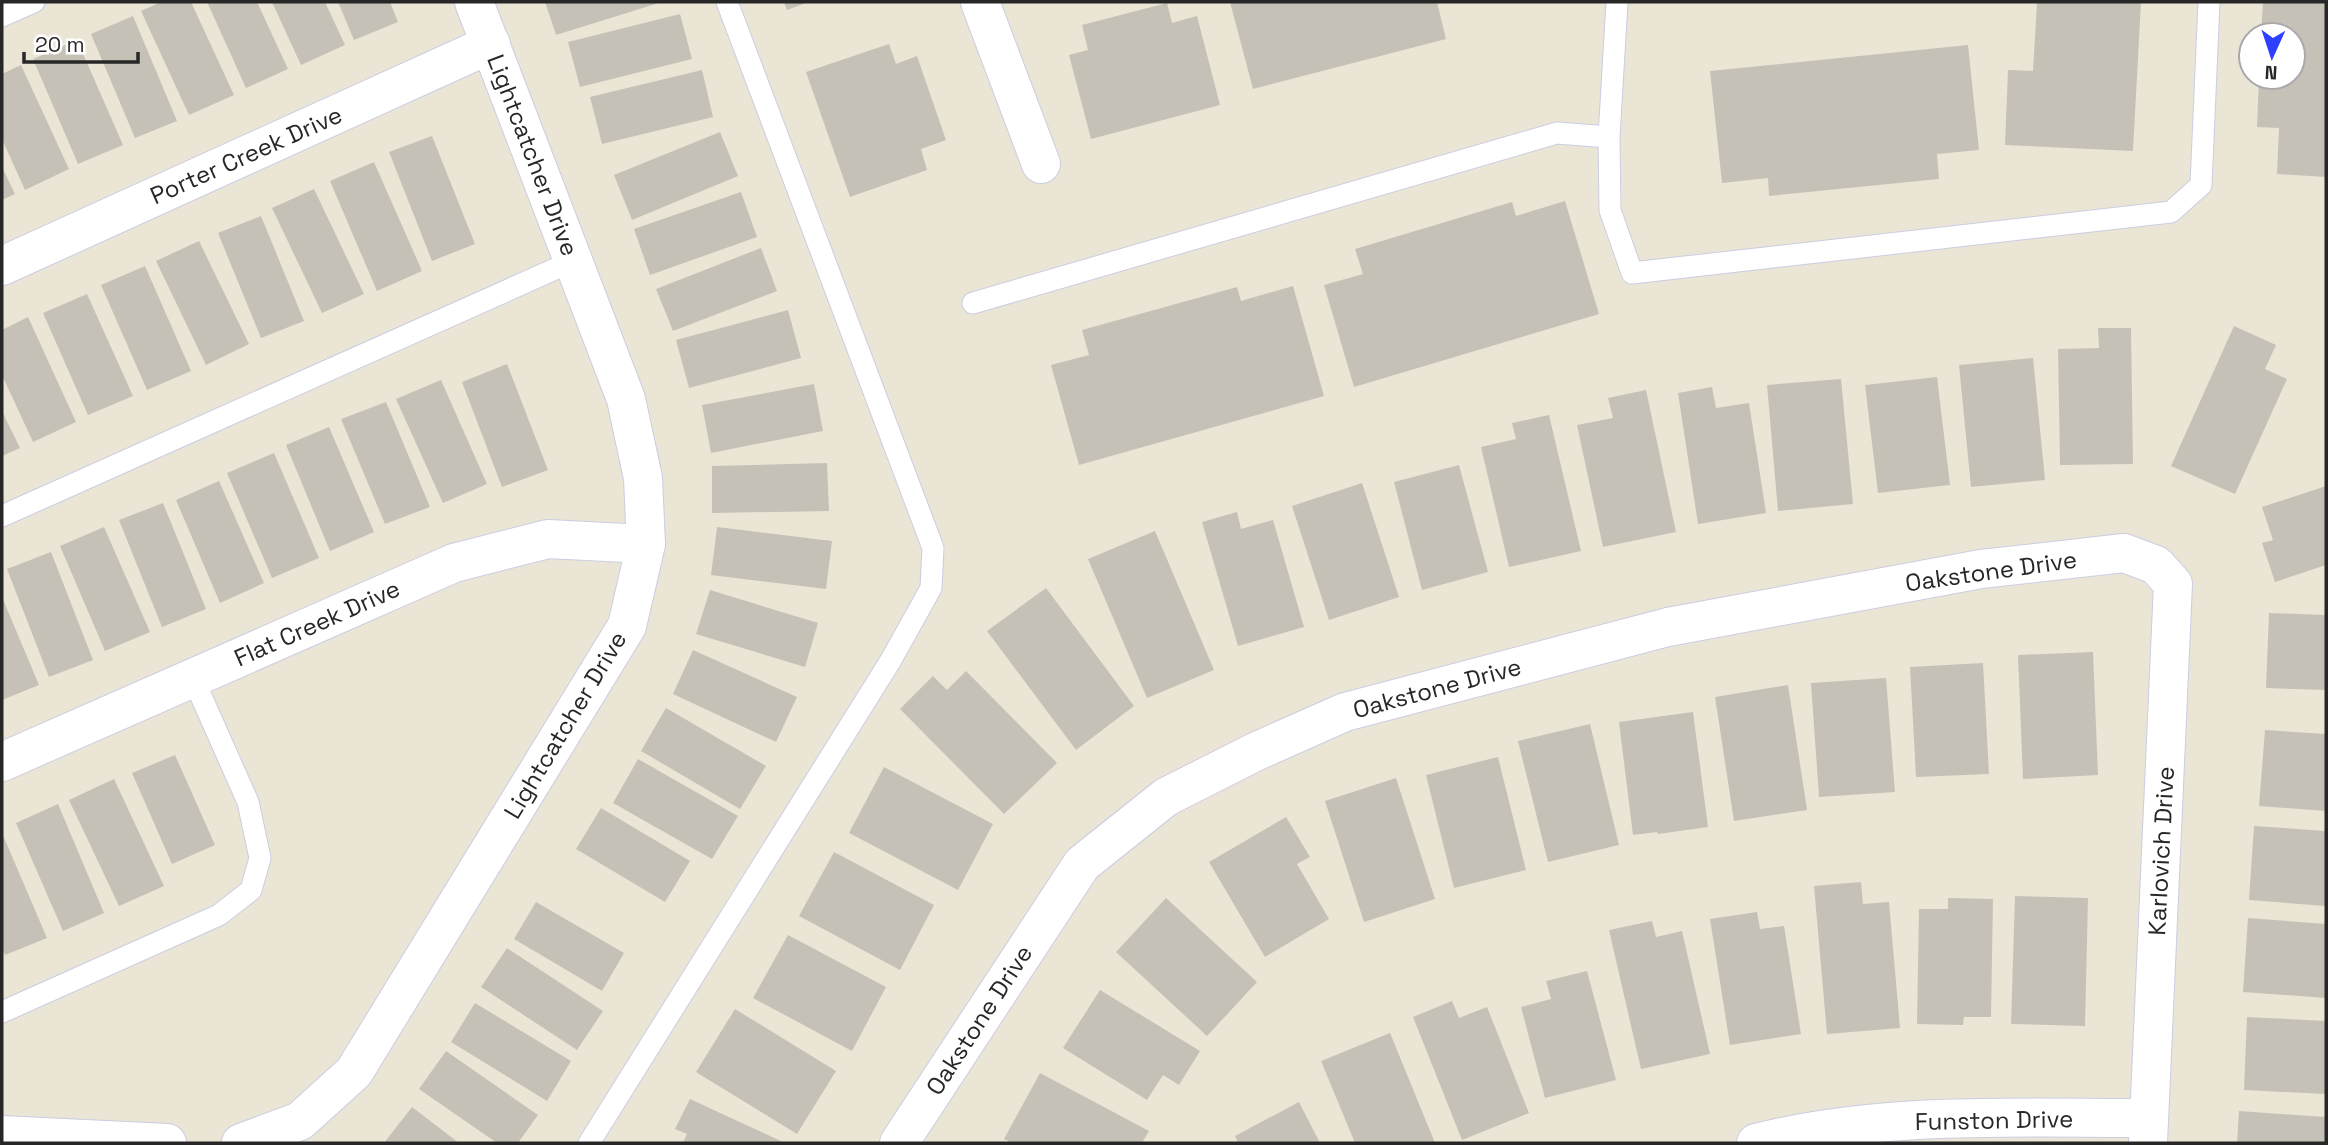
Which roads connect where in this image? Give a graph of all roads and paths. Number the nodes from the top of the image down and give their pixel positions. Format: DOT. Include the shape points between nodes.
graph roads {
  1 [pos="34,2"];
  2 [pos="474,2"];
  3 [pos="727,2"];
  4 [pos="980,2"];
  5 [pos="1617,2"];
  6 [pos="2209,2"];
  7 [pos="2,16"];
  8 [pos="491,44"];
  9 [pos="1609,136"];
  10 [pos="1041,164"];
  11 [pos="573,261"];
  12 [pos="2,266"];
  13 [pos="973,303"];
  14 [pos="2,516"];
  15 [pos="646,544"];
  16 [pos="2156,565"];
  17 [pos="193,678"];
  18 [pos="2,762"];
  19 [pos="2,1012"];
  20 [pos="2148,1131"];
  21 [pos="2,1135"];
  22 [pos="167,1143"];
  23 [pos="241,1143"];
  24 [pos="589,1143"];
  25 [pos="899,1143"];
  26 [pos="1756,1143"];
  1 -- 7 [label="lane"];
  2 -- 8 [label="street, Lightcatcher Drive"];
  3 -- 24 [label="lane" via="933,548 931,588 891,660"];
  4 -- 10 [label="street"];
  5 -- 9 [label="lane"];
  6 -- 9 [label="lane" via="2201,184 2171,212 1632,273 1610,210"];
  8 -- 11 [label="street, Lightcatcher Drive"];
  8 -- 12 [label="street, Porter Creek Drive"];
  9 -- 13 [label="lane" via="1557,133"];
  11 -- 14 [label="lane"];
  11 -- 15 [label="street, Lightcatcher Drive" via="626,399 643,478"];
  15 -- 17 [label="street, Flat Creek Drive" via="548,539 454,563"];
  15 -- 23 [label="street, Lightcatcher Drive" via="626,626 354,1072 300,1121"];
  16 -- 20 [label="street, Karlovich Drive" via="2173,584"];
  16 -- 25 [label="street, Oakstone Drive" via="2124,553 1981,569 1668,627 1345,712 1257,751 1166,797 1082,864"];
  17 -- 18 [label="street, Flat Creek Drive"];
  17 -- 19 [label="lane" via="248,802 260,858 251,890 219,915"];
  20 -- 26 [label="street, Funston Drive" via="1946,1118 1802,1132"];
  21 -- 22 [label="street"];
}
